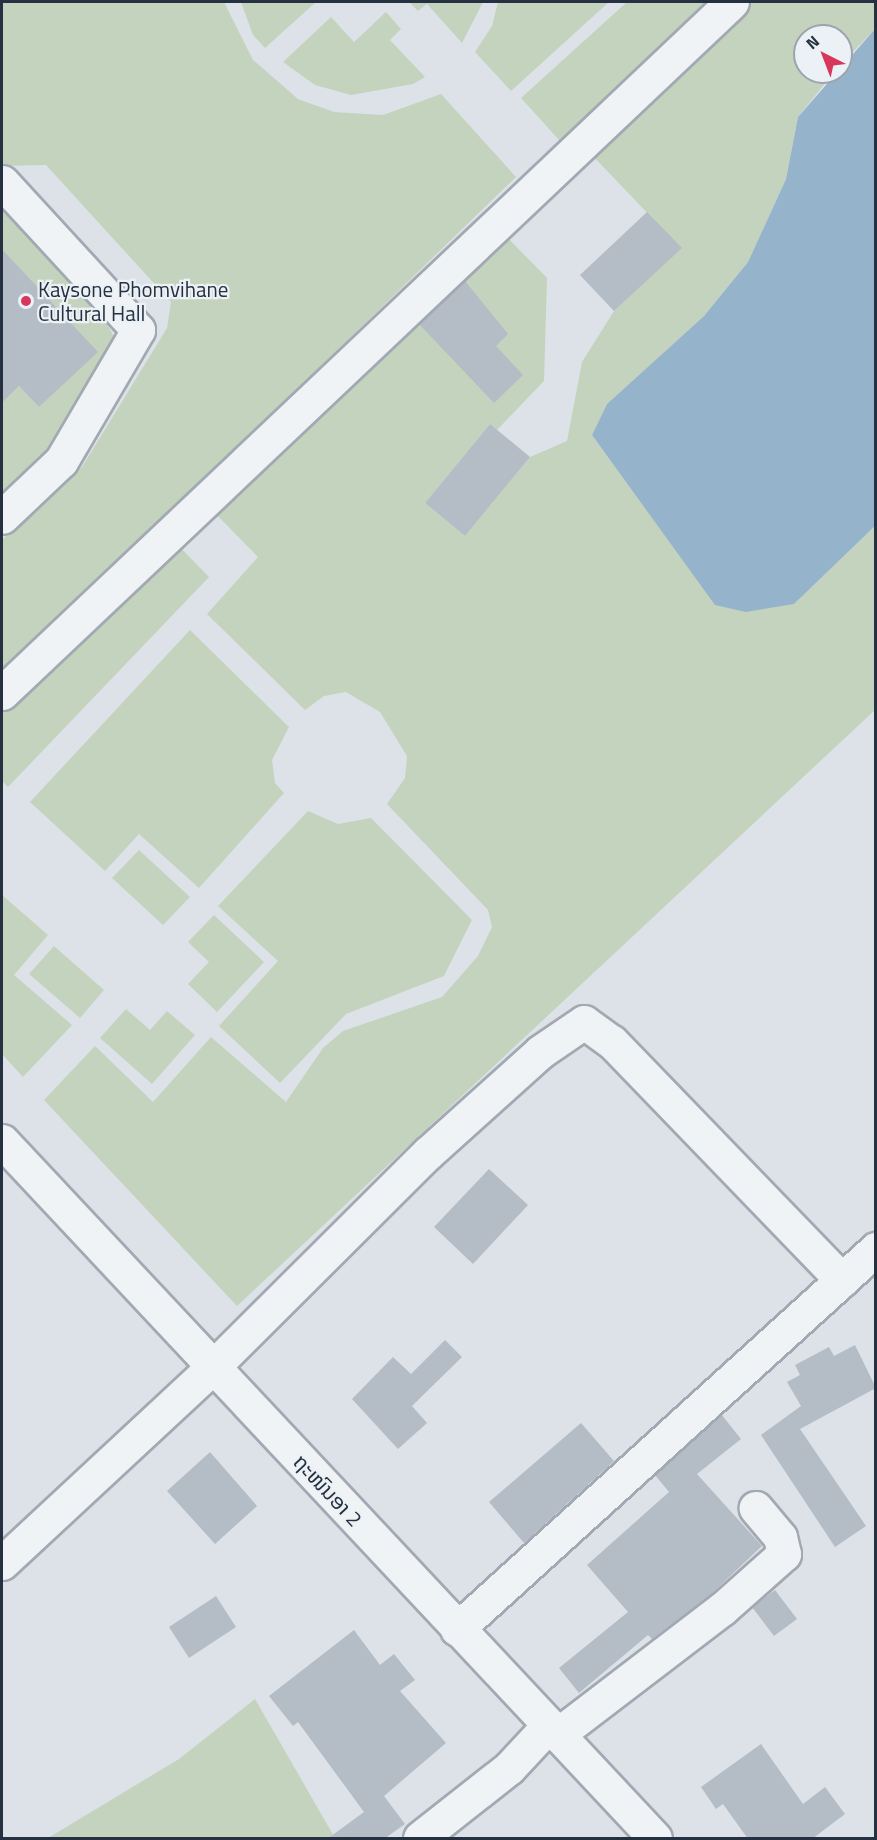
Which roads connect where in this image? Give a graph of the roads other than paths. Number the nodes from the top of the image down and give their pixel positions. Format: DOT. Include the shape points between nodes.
graph roads {
  1 [pos="732,2"];
  2 [pos="2,182"];
  3 [pos="2,517"];
  4 [pos="2,693"];
  5 [pos="2,1141"];
  6 [pos="876,1249"];
  7 [pos="842,1280"];
  8 [pos="213,1367"];
  9 [pos="756,1508"];
  10 [pos="2,1563"];
  11 [pos="457,1629"];
  12 [pos="552,1730"];
  13 [pos="420,1839"];
  14 [pos="655,1839"];
  1 -- 4 [label="street"];
  2 -- 3 [label="street" via="138,330 61,461"];
  5 -- 8 [label="street, ຖະໜົນອາ 2"];
  6 -- 7 [label="street"];
  7 -- 8 [label="street" via="612,1042 584,1022 540,1052 428,1153"];
  7 -- 11 [label="street"];
  8 -- 10 [label="street"];
  8 -- 11 [label="street, ຖະໜົນອາ 2"];
  9 -- 12 [label="street" via="780,1538 784,1554 722,1609"];
  11 -- 12 [label="street, ຖະໜົນອາ 2"];
  12 -- 13 [label="street"];
  12 -- 14 [label="street, ຖະໜົນອາ 2"];
}
